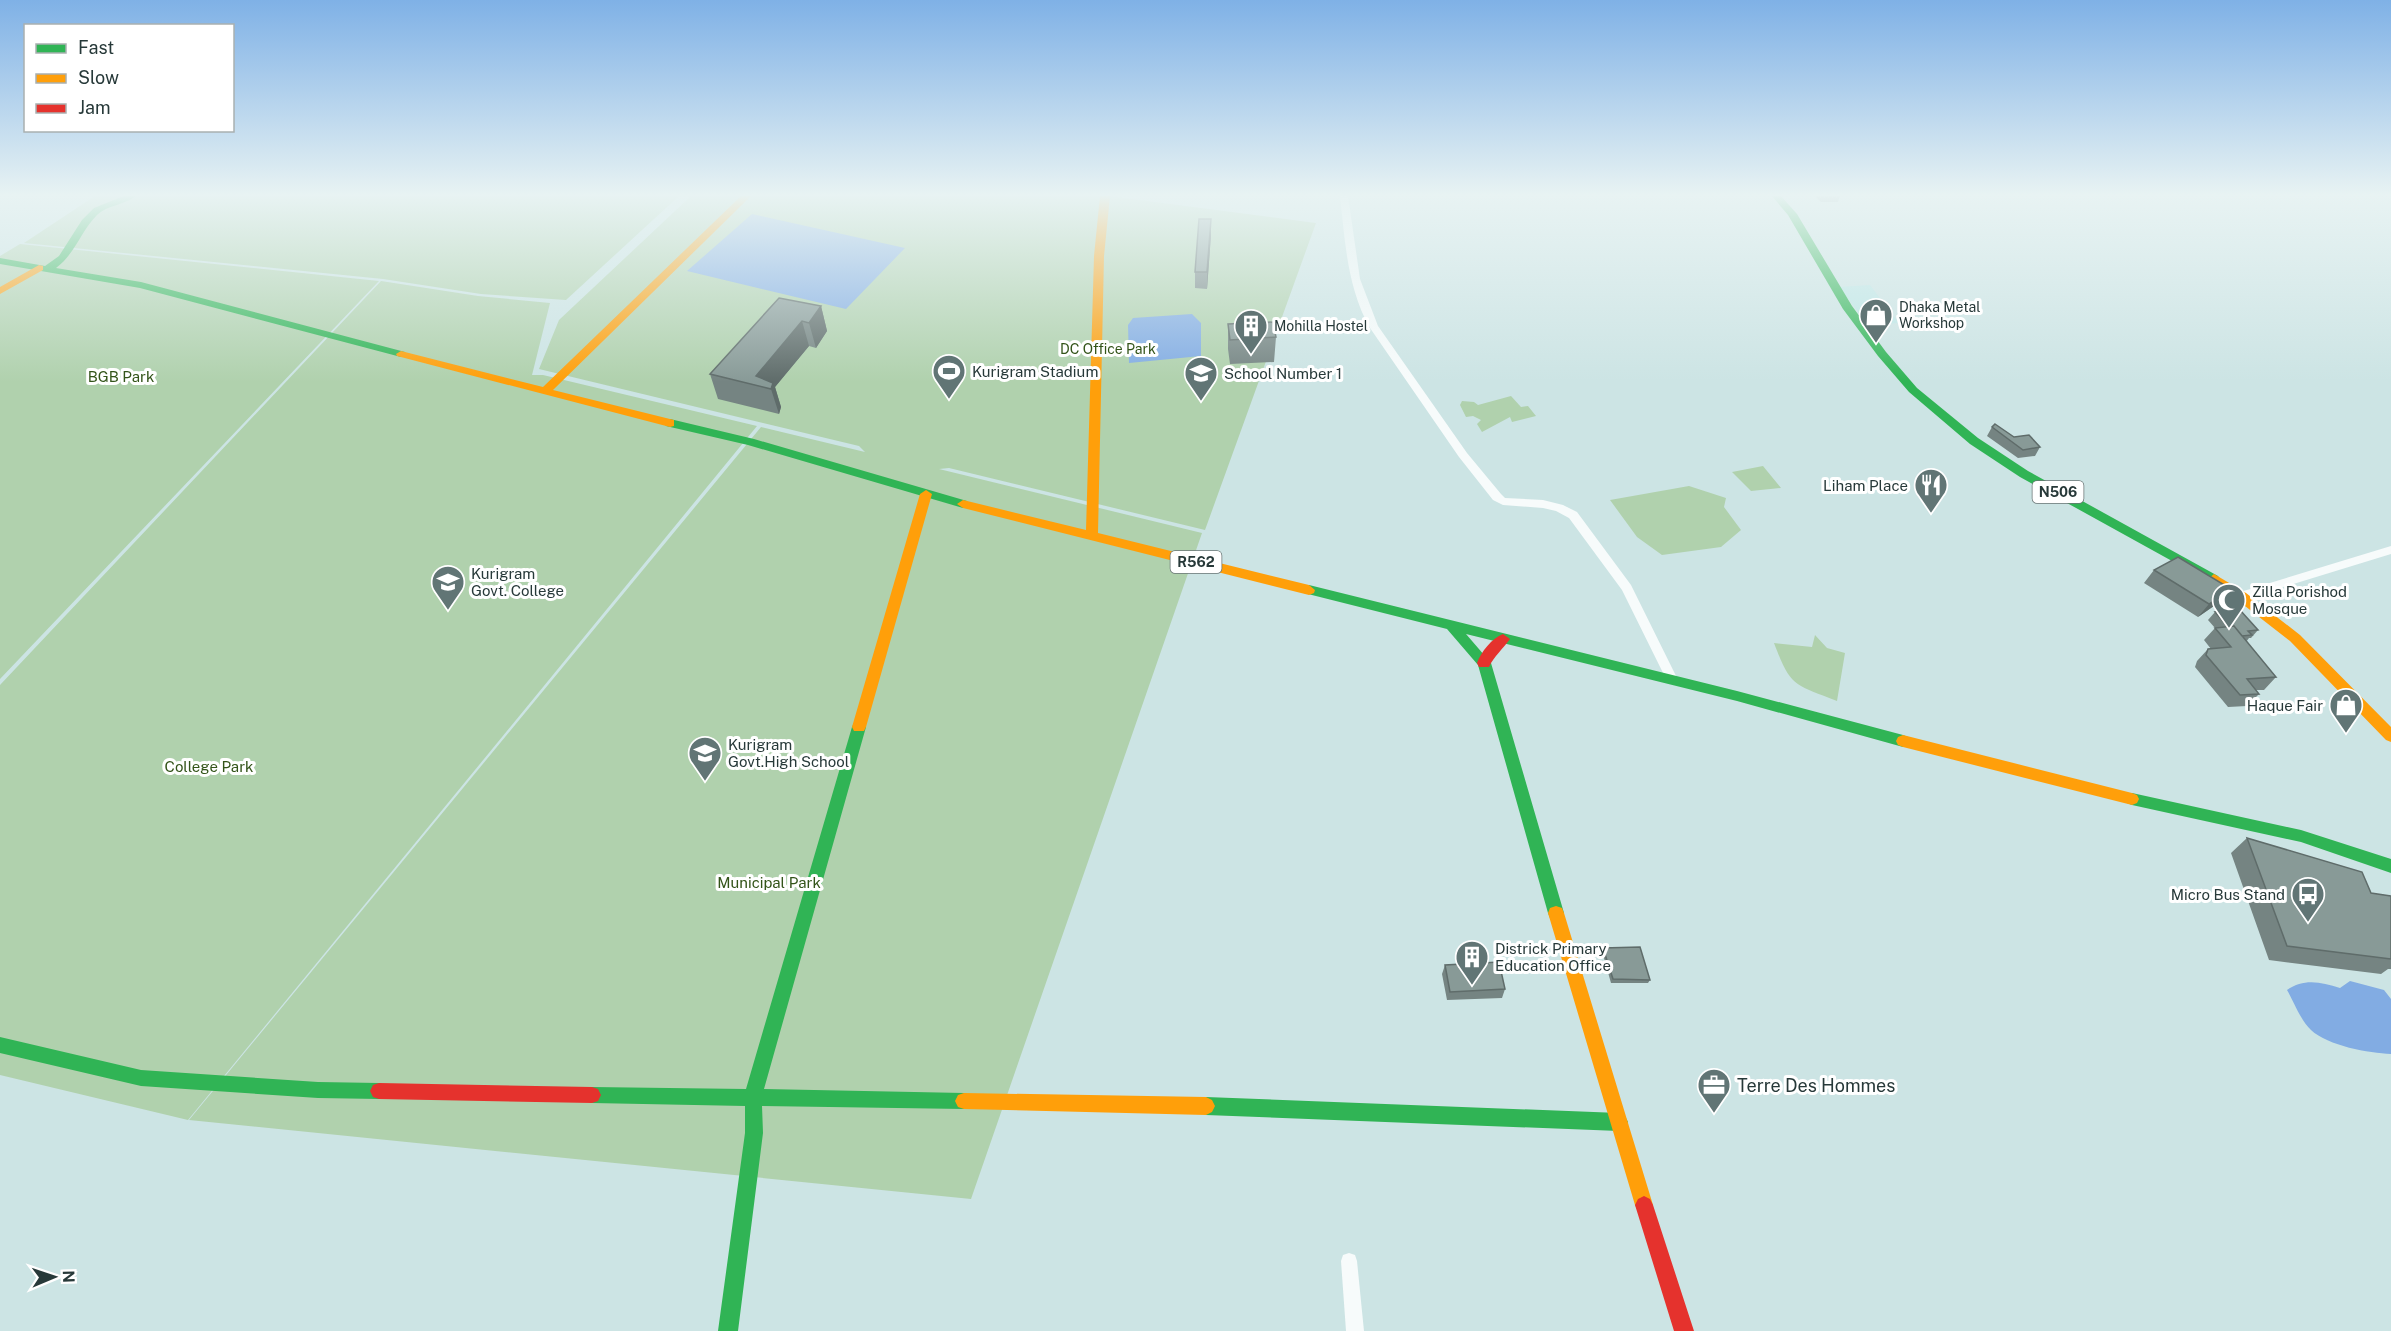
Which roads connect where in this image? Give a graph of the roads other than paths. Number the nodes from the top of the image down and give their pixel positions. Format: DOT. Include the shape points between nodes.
graph roads {
  1 [pos="63,258"];
  2 [pos="682,258"];
  3 [pos="1099,258"];
  4 [pos="1351,258"];
  5 [pos="1818,258"];
  6 [pos="0,261"];
  7 [pos="43,268"];
  8 [pos="0,291"];
  9 [pos="545,391"];
  10 [pos="926,494"];
  11 [pos="1092,537"];
  12 [pos="2391,550"];
  13 [pos="2241,596"];
  14 [pos="1451,625"];
  15 [pos="1503,639"];
  16 [pos="1484,663"];
  17 [pos="1672,680"];
  18 [pos="2391,736"];
  19 [pos="2391,866"];
  20 [pos="0,1045"];
  21 [pos="753,1096"];
  22 [pos="1619,1122"];
  23 [pos="1349,1261"];
  24 [pos="728,1331"];
  25 [pos="1354,1331"];
  26 [pos="1684,1331"];
  1 -- 7 [label="main road"];
  2 -- 9 [label="main road"];
  3 -- 11 [label="main road"];
  4 -- 17 [label="street" via="1357,286 1373,326 1463,455 1497,497 1543,504 1573,515 1627,588"];
  5 -- 13 [label="main road, N506" via="1847,307 1913,390 1974,441 2024,474 2191,564"];
  6 -- 7 [label="main road, R562"];
  7 -- 8 [label="main road"];
  7 -- 9 [label="main road, R562" via="141,285"];
  9 -- 10 [label="main road, R562" via="750,442"];
  10 -- 11 [label="main road, R562"];
  10 -- 21 [label="main road"];
  11 -- 14 [label="main road, R562"];
  12 -- 13 [label="street"];
  13 -- 18 [label="main road, N506" via="2295,638"];
  14 -- 15 [label="main road, R562"];
  14 -- 16 [label="main road"];
  15 -- 16 [label="main road"];
  15 -- 17 [label="main road, R562"];
  16 -- 22 [label="main road"];
  17 -- 19 [label="main road, R562" via="1974,760 2301,836"];
  20 -- 21 [label="main road" via="141,1078 165,1080 318,1090"];
  21 -- 22 [label="main road" via="1154,1104"];
  21 -- 24 [label="main road" via="754,1133"];
  22 -- 26 [label="main road"];
  23 -- 25 [label="street"];
}
